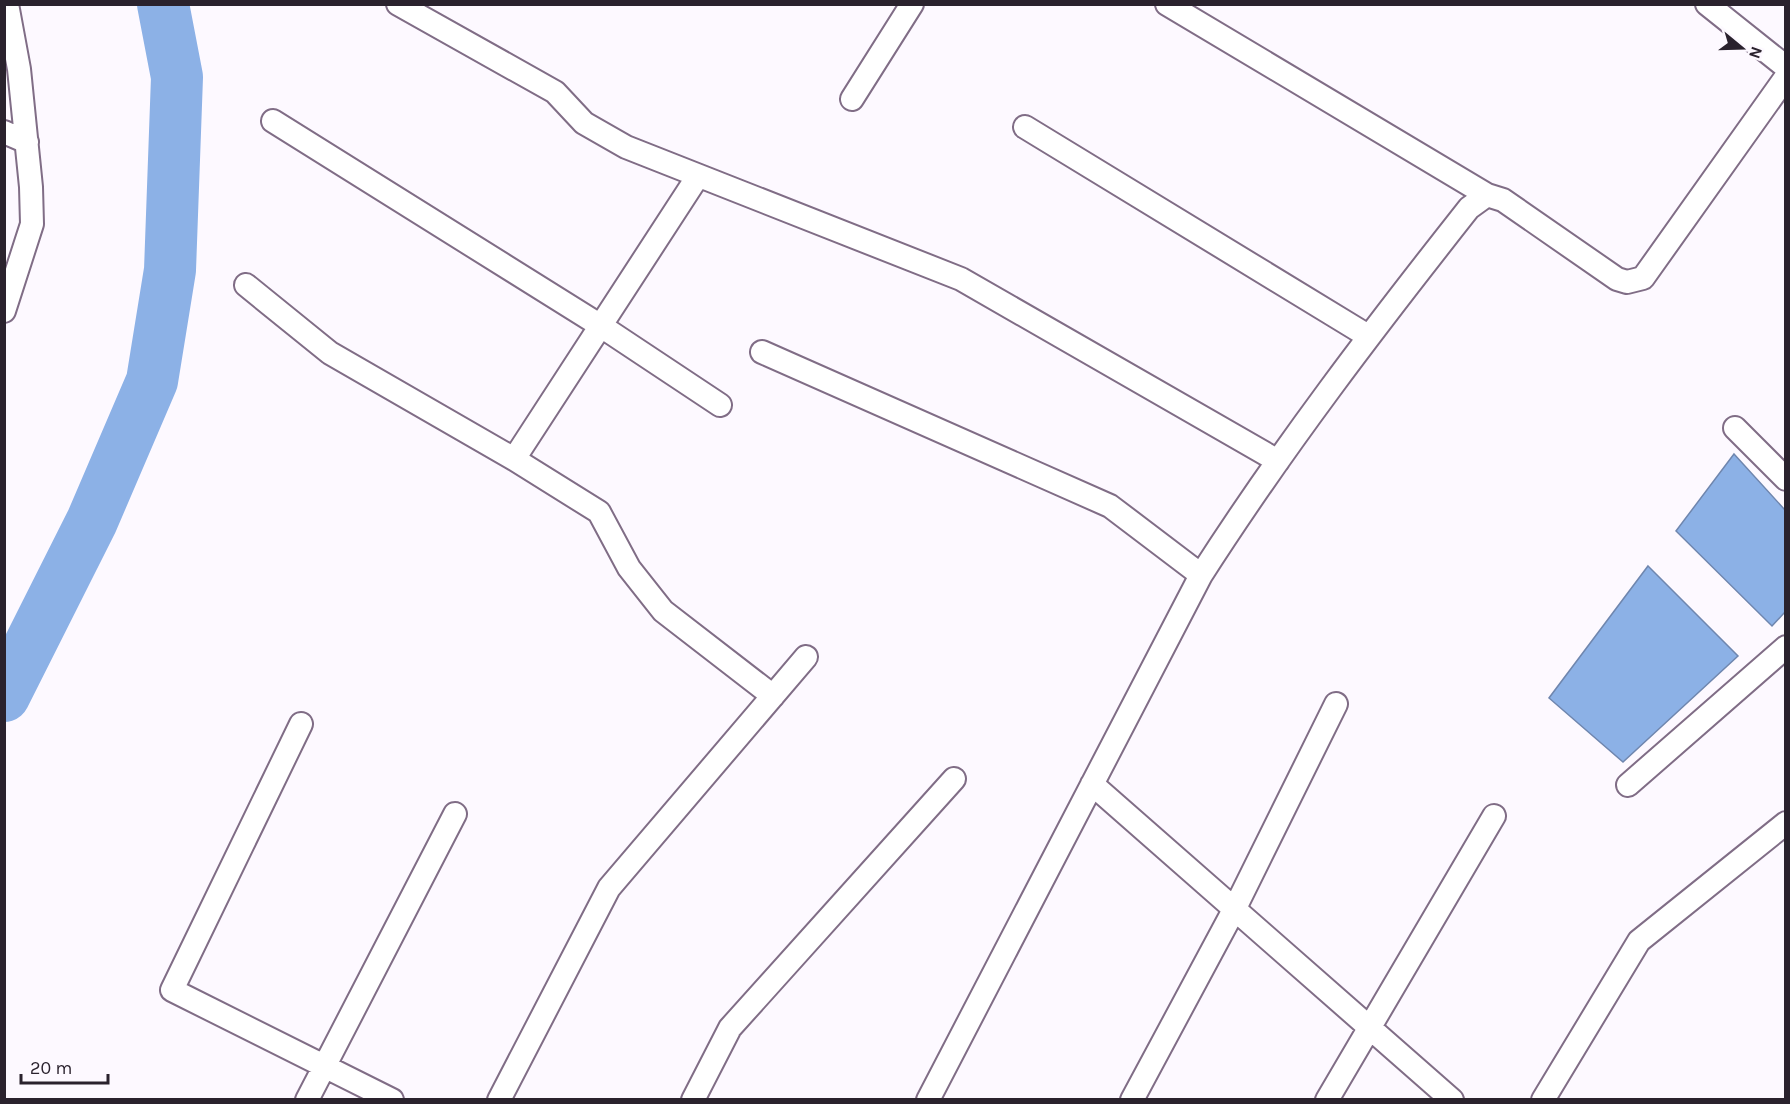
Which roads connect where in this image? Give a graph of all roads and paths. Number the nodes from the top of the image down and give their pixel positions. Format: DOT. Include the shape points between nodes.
graph roads {
  1 [pos="7,4"];
  2 [pos="398,4"];
  3 [pos="912,4"];
  4 [pos="1167,4"];
  5 [pos="1707,4"];
  6 [pos="1785,67"];
  7 [pos="1785,76"];
  8 [pos="852,99"];
  9 [pos="273,121"];
  10 [pos="1025,127"];
  11 [pos="4,132"];
  12 [pos="27,142"];
  13 [pos="698,176"];
  14 [pos="1487,195"];
  15 [pos="246,285"];
  16 [pos="4,311"];
  17 [pos="601,326"];
  18 [pos="1368,336"];
  19 [pos="762,352"];
  20 [pos="720,405"];
  21 [pos="1735,428"];
  22 [pos="514,459"];
  23 [pos="1278,461"];
  24 [pos="1785,478"];
  25 [pos="1201,574"];
  26 [pos="1785,647"];
  27 [pos="806,657"];
  28 [pos="773,696"];
  29 [pos="1336,704"];
  30 [pos="301,724"];
  31 [pos="954,779"];
  32 [pos="1092,784"];
  33 [pos="1628,785"];
  34 [pos="455,814"];
  35 [pos="1494,816"];
  36 [pos="1785,823"];
  37 [pos="1235,908"];
  38 [pos="1370,1027"];
  39 [pos="324,1066"];
  40 [pos="307,1100"];
  41 [pos="392,1100"];
  42 [pos="499,1100"];
  43 [pos="693,1100"];
  44 [pos="928,1100"];
  45 [pos="1132,1100"];
  46 [pos="1327,1100"];
  47 [pos="1452,1100"];
  48 [pos="1543,1100"];
  1 -- 12 [label="street"];
  2 -- 13 [label="street" via="555,92 584,123 626,147"];
  3 -- 8 [label="street"];
  4 -- 14 [label="street"];
  5 -- 6 [label="street"];
  7 -- 14 [label="street" via="1642,278 1627,282 1617,279 1503,200"];
  9 -- 17 [label="street"];
  10 -- 18 [label="street"];
  11 -- 12 [label="street"];
  12 -- 16 [label="street" via="32,224"];
  13 -- 17 [label="street"];
  13 -- 23 [label="street" via="961,279"];
  14 -- 18 [label="street" via="1469,208"];
  15 -- 22 [label="street" via="330,352"];
  17 -- 20 [label="street"];
  17 -- 22 [label="street"];
  18 -- 23 [label="street"];
  19 -- 25 [label="street" via="1110,506"];
  21 -- 24 [label="street"];
  22 -- 28 [label="street" via="599,512 629,568 663,611"];
  23 -- 25 [label="street"];
  25 -- 32 [label="street"];
  26 -- 33 [label="street"];
  27 -- 28 [label="street"];
  28 -- 42 [label="street" via="609,888"];
  29 -- 37 [label="street"];
  30 -- 39 [label="street" via="172,990"];
  31 -- 43 [label="street" via="730,1028"];
  32 -- 37 [label="street"];
  32 -- 44 [label="street"];
  34 -- 39 [label="street"];
  35 -- 38 [label="street"];
  36 -- 48 [label="street" via="1639,941"];
  37 -- 38 [label="street"];
  37 -- 45 [label="street"];
  38 -- 46 [label="street"];
  38 -- 47 [label="street"];
  39 -- 40 [label="street"];
  39 -- 41 [label="street"];
}
